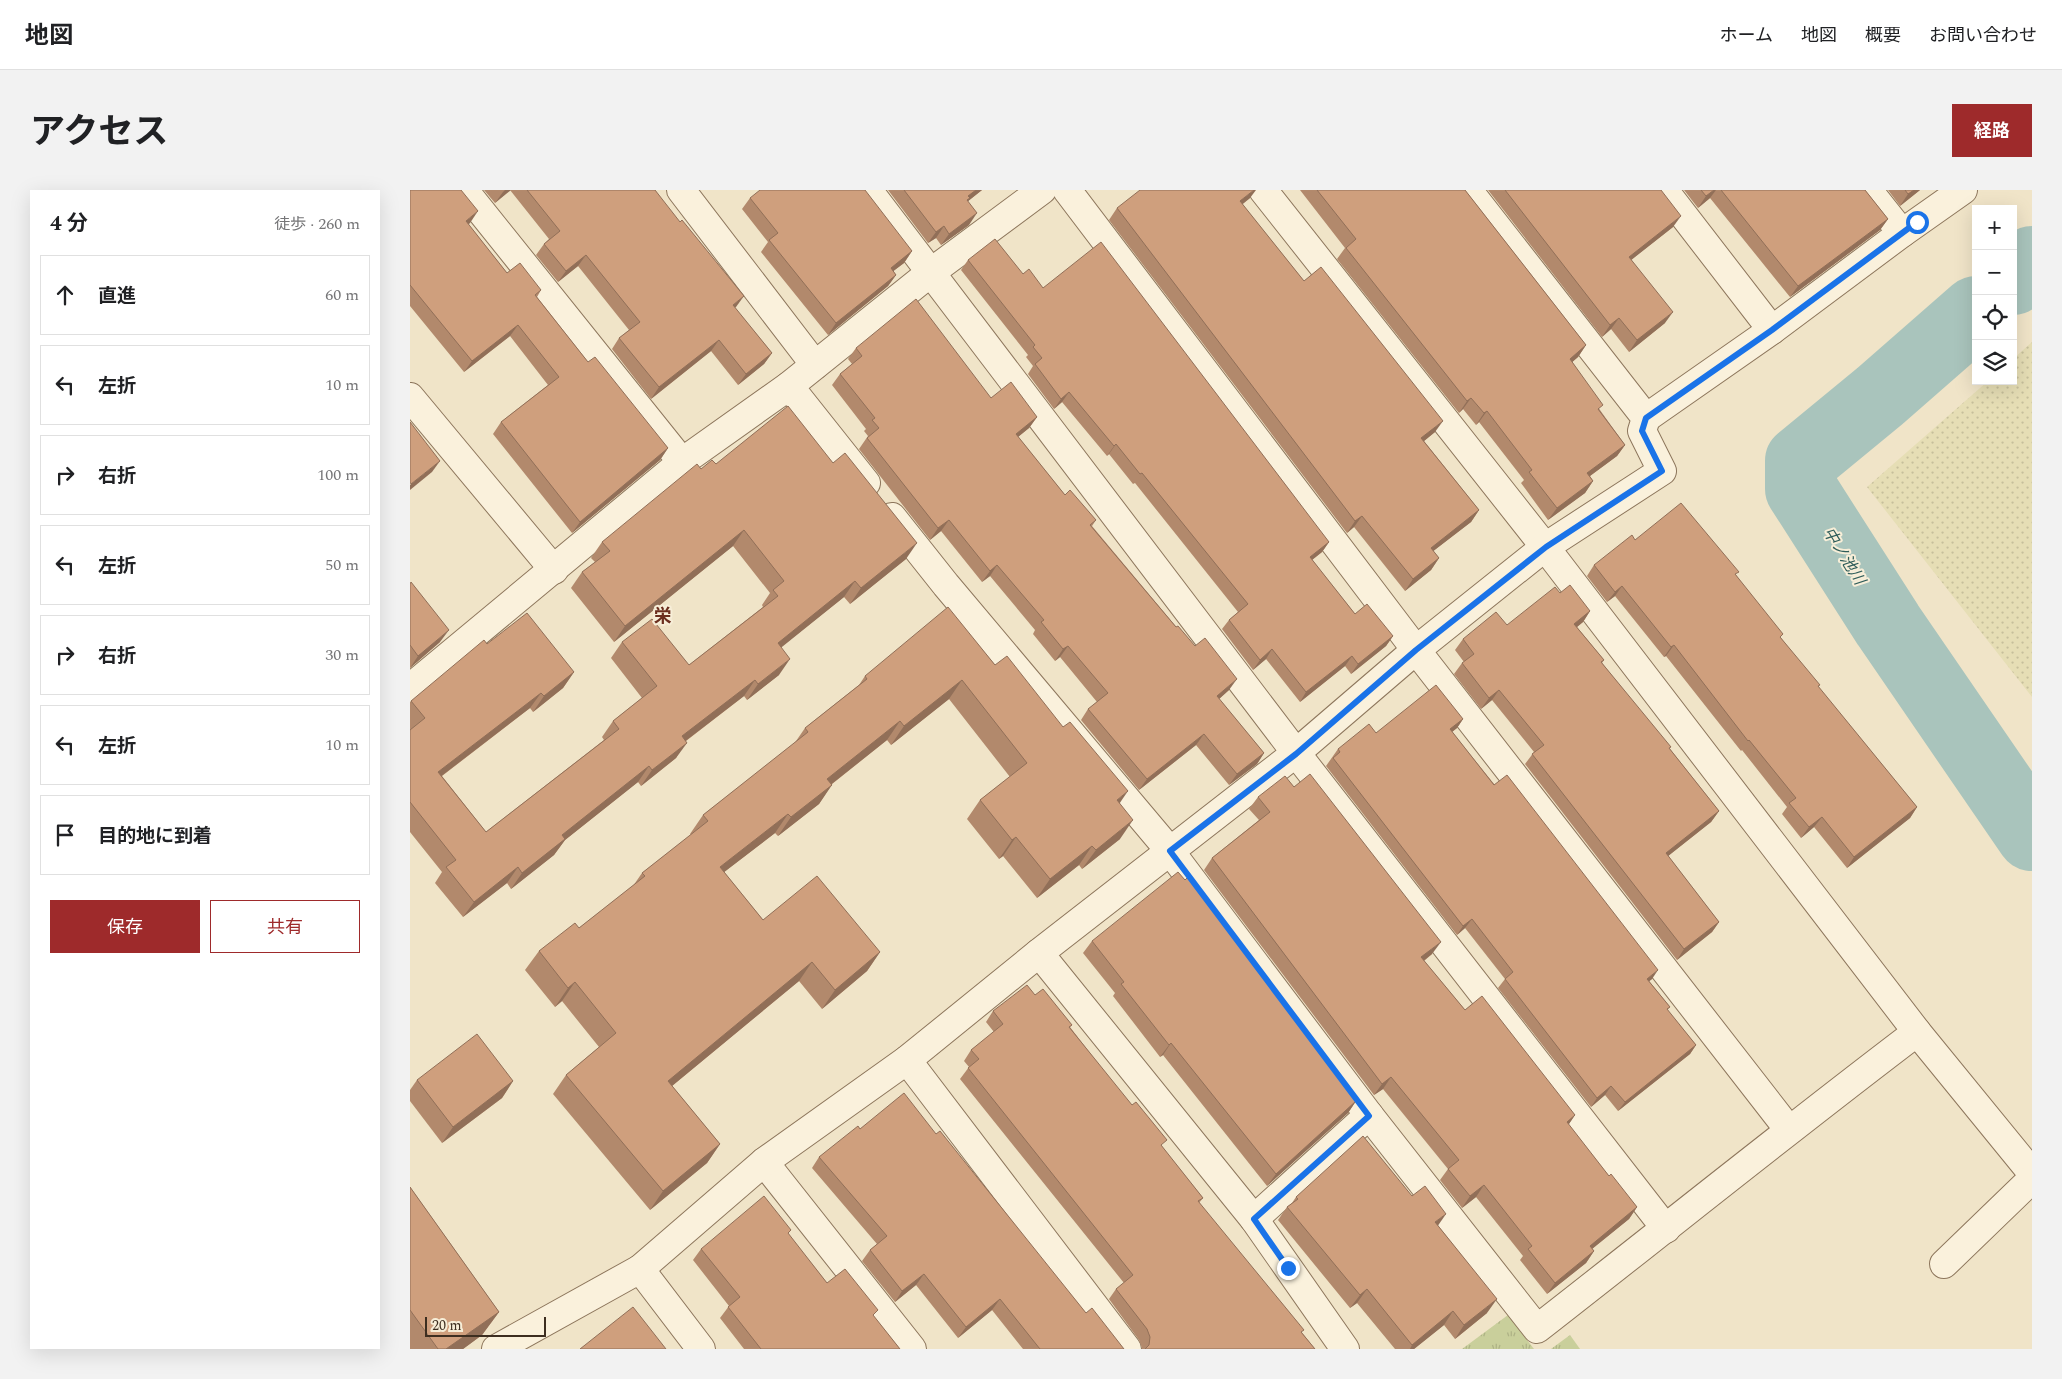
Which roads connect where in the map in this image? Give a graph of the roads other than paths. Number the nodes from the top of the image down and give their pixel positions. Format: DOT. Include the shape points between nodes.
graph roads {
  1 [pos="464,190"];
  2 [pos="680,190"];
  3 [pos="868,190"];
  4 [pos="1042,190"];
  5 [pos="1067,190"];
  6 [pos="1263,190"];
  7 [pos="1468,190"];
  8 [pos="1664,190"];
  9 [pos="1868,190"];
  10 [pos="1963,190"];
  11 [pos="1902,233"];
  12 [pos="930,273"];
  13 [pos="1772,330"];
  14 [pos="815,365"];
  15 [pos="789,386"];
  16 [pos="410,397"];
  17 [pos="1646,418"];
  18 [pos="682,462"];
  19 [pos="1546,547"];
  20 [pos="554,570"];
  21 [pos="1416,650"];
  22 [pos="410,688"];
  23 [pos="1296,754"];
  24 [pos="1170,851"];
  25 [pos="1039,953"];
  26 [pos="1917,1032"];
  27 [pos="907,1060"];
  28 [pos="1369,1116"];
  29 [pos="1789,1130"];
  30 [pos="764,1162"];
  31 [pos="2032,1173"];
  32 [pos="2032,1179"];
  33 [pos="1254,1219"];
  34 [pos="1666,1229"];
  35 [pos="1944,1264"];
  36 [pos="640,1269"];
  37 [pos="496,1349"];
  38 [pos="701,1349"];
  39 [pos="912,1349"];
  40 [pos="1127,1349"];
  41 [pos="1345,1349"];
  1 -- 18 [label="street"];
  2 -- 14 [label="street"];
  3 -- 12 [label="street"];
  4 -- 12 [label="street"];
  5 -- 21 [label="street"];
  6 -- 19 [label="street"];
  7 -- 17 [label="street"];
  8 -- 13 [label="street"];
  9 -- 11 [label="street"];
  10 -- 11 [label="street"];
  11 -- 13 [label="street"];
  12 -- 14 [label="street"];
  12 -- 23 [label="street"];
  13 -- 17 [label="street"];
  14 -- 15 [label="street"];
  15 -- 18 [label="street"];
  15 -- 24 [label="street" via="946,585"];
  16 -- 20 [label="street"];
  17 -- 19 [label="street" via="1642,431 1662,471"];
  18 -- 20 [label="street"];
  19 -- 21 [label="street"];
  19 -- 26 [label="street"];
  20 -- 22 [label="street"];
  21 -- 23 [label="street"];
  21 -- 29 [label="street"];
  23 -- 24 [label="street"];
  23 -- 34 [label="street"];
  24 -- 25 [label="street"];
  24 -- 28 [label="street"];
  25 -- 27 [label="street"];
  25 -- 33 [label="street"];
  26 -- 29 [label="street"];
  26 -- 31 [label="street"];
  27 -- 30 [label="street"];
  27 -- 40 [label="street"];
  28 -- 33 [label="street"];
  28 -- 34 [label="street" via="1537,1329"];
  29 -- 34 [label="street"];
  30 -- 36 [label="street"];
  30 -- 39 [label="street"];
  32 -- 35 [label="street"];
  33 -- 41 [label="street"];
  36 -- 37 [label="street"];
  36 -- 38 [label="street"];
}
